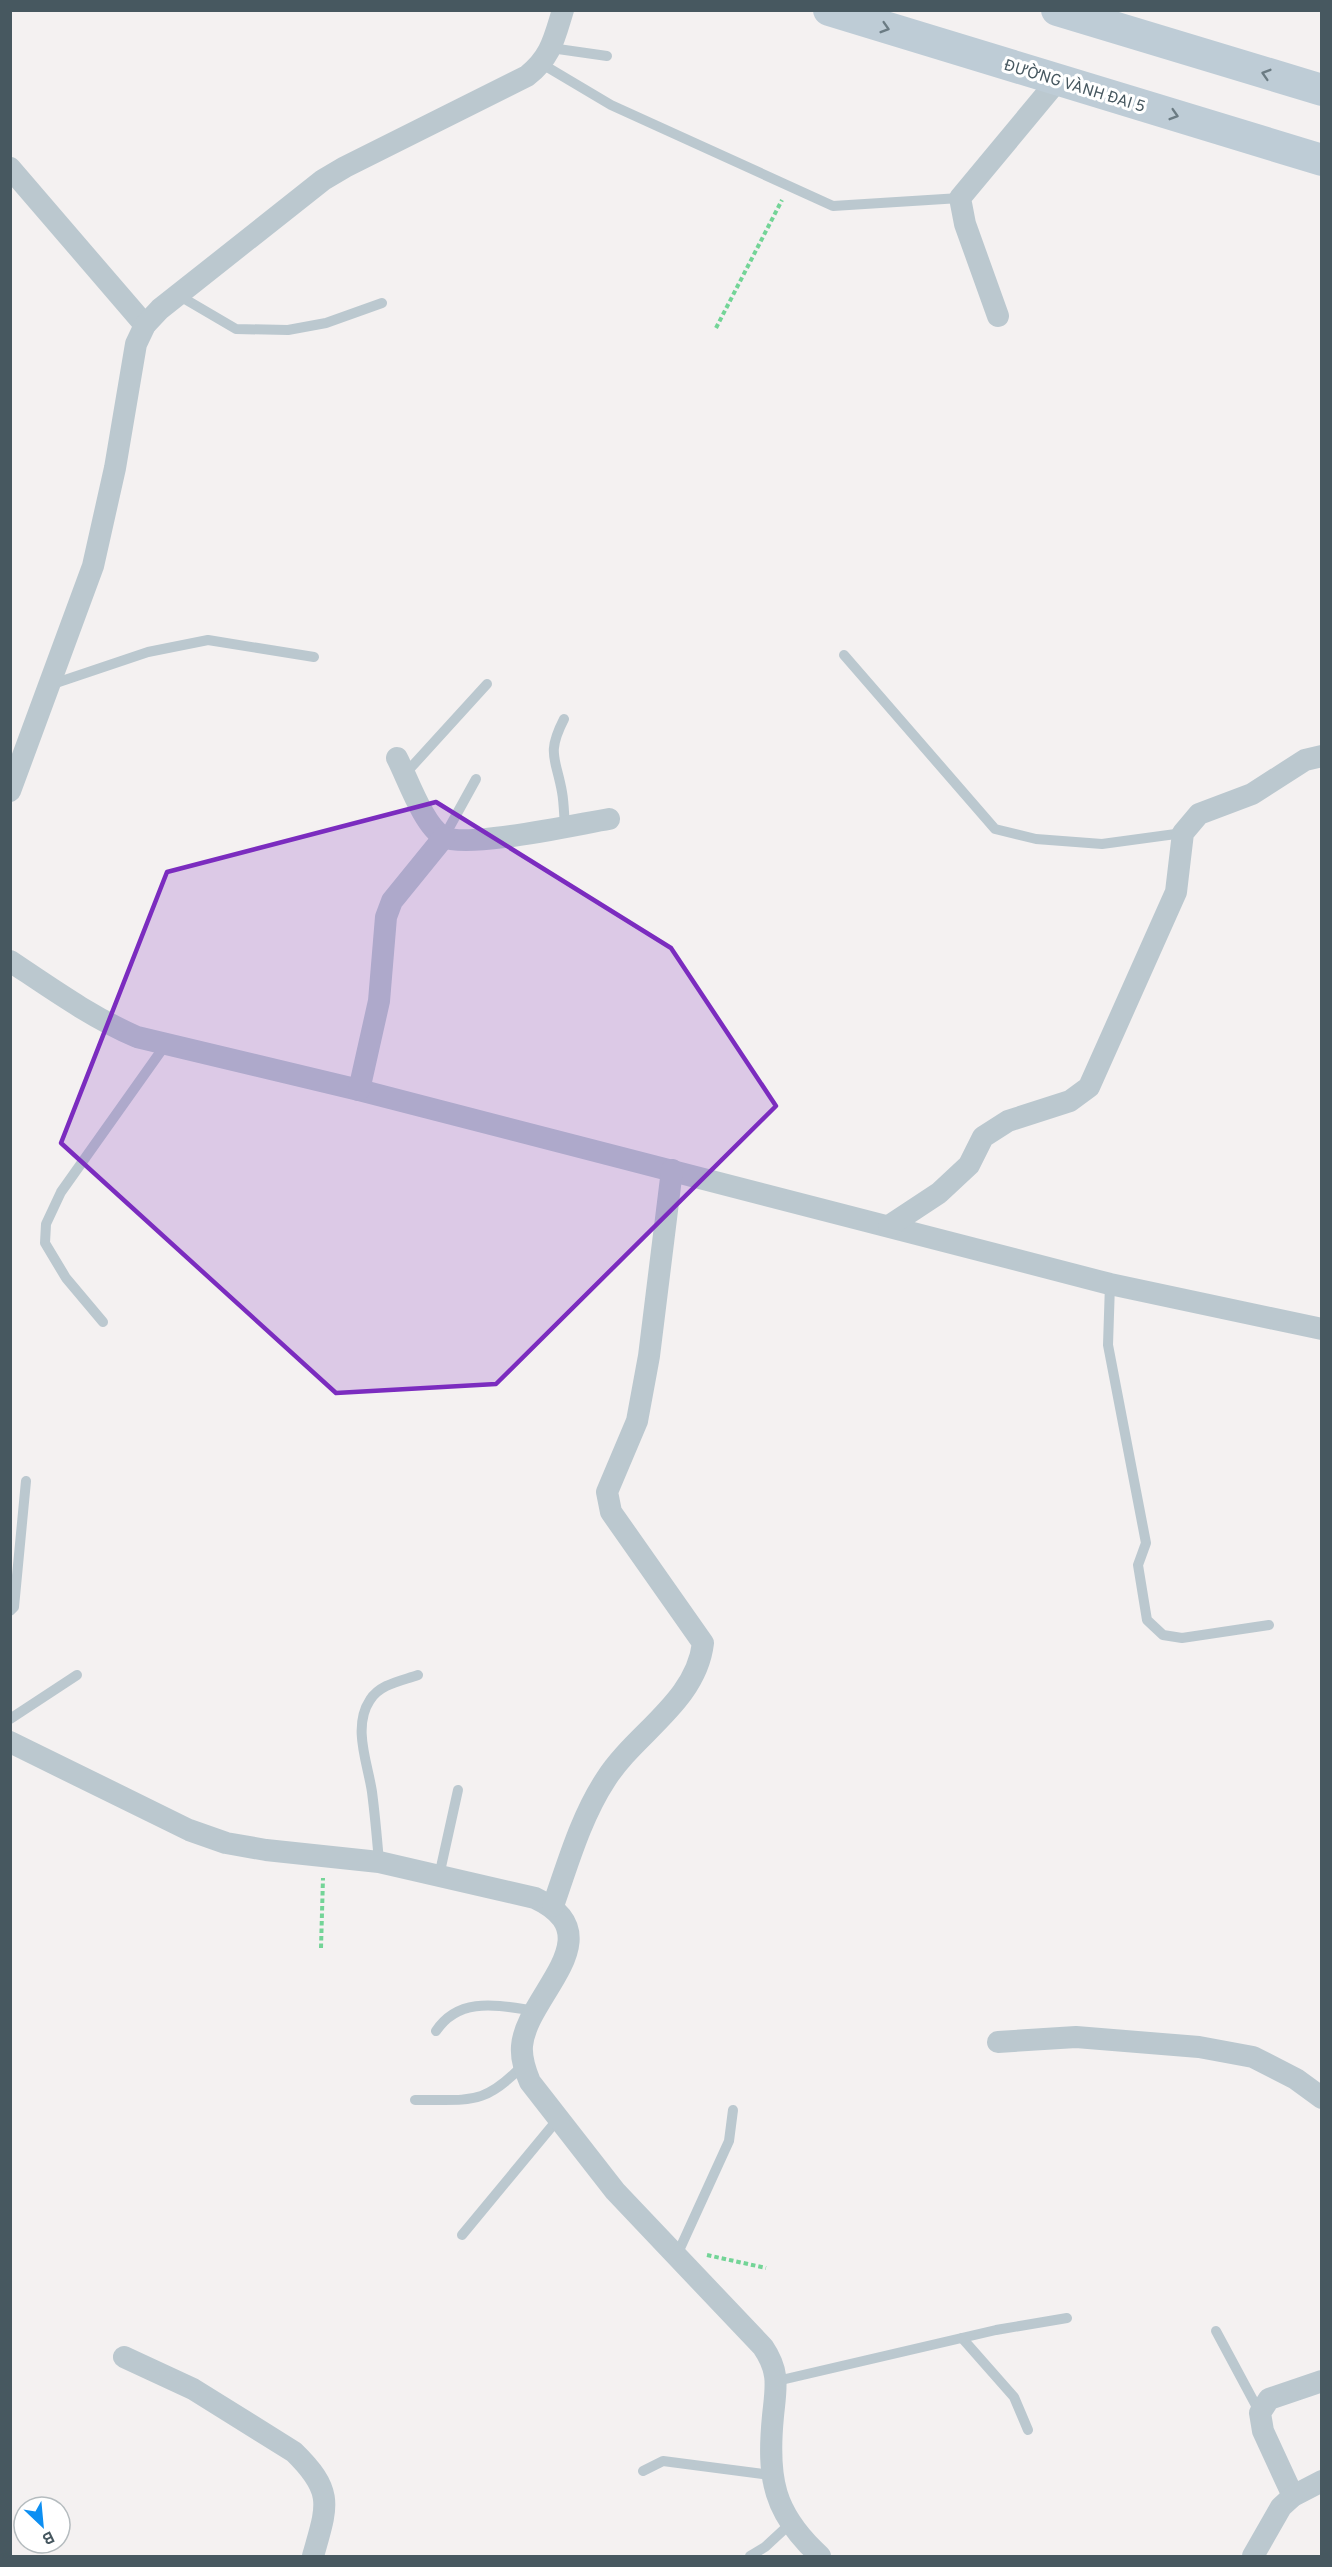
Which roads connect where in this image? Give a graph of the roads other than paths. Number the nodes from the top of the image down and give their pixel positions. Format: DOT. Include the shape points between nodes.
graph roads {
  1 [pos="563,10"];
  2 [pos="829,10"];
  3 [pos="1057,10"];
  4 [pos="547,56"];
  5 [pos="607,56"];
  6 [pos="1058,80"];
  7 [pos="1322,90"];
  8 [pos="1322,160"];
  9 [pos="10,168"];
  10 [pos="960,198"];
  11 [pos="178,295"];
  12 [pos="382,303"];
  13 [pos="998,316"];
  14 [pos="145,325"];
  15 [pos="843,655"];
  16 [pos="314,657"];
  17 [pos="487,684"];
  18 [pos="49,686"];
  19 [pos="564,719"];
  20 [pos="1322,756"];
  21 [pos="401,766"];
  22 [pos="476,779"];
  23 [pos="10,791"];
  24 [pos="609,819"];
  25 [pos="565,826"];
  26 [pos="1183,833"];
  27 [pos="444,837"];
  28 [pos="10,961"];
  29 [pos="166,1044"];
  30 [pos="359,1090"];
  31 [pos="672,1170"];
  32 [pos="889,1226"];
  33 [pos="1110,1284"];
  34 [pos="104,1322"];
  35 [pos="1322,1329"];
  36 [pos="26,1481"];
  37 [pos="10,1611"];
  38 [pos="1269,1625"];
  39 [pos="77,1674"];
  40 [pos="418,1675"];
  41 [pos="10,1719"];
  42 [pos="10,1742"];
  43 [pos="458,1790"];
  44 [pos="379,1862"];
  45 [pos="438,1876"];
  46 [pos="553,1906"];
  47 [pos="538,2011"];
  48 [pos="435,2031"];
  49 [pos="998,2042"];
  50 [pos="523,2065"];
  51 [pos="1322,2098"];
  52 [pos="415,2100"];
  53 [pos="732,2110"];
  54 [pos="558,2119"];
  55 [pos="462,2235"];
  56 [pos="678,2252"];
  57 [pos="1067,2318"];
  58 [pos="1216,2331"];
  59 [pos="962,2338"];
  60 [pos="124,2357"];
  61 [pos="777,2381"];
  62 [pos="1322,2381"];
  63 [pos="1260,2413"];
  64 [pos="1028,2430"];
  65 [pos="643,2470"];
  66 [pos="771,2475"];
  67 [pos="1322,2481"];
  68 [pos="1293,2496"];
  69 [pos="790,2524"];
  70 [pos="313,2556"];
  71 [pos="750,2556"];
  72 [pos="820,2556"];
  73 [pos="1253,2556"];
  1 -- 4 [label="street"];
  2 -- 6 [label="main road, ĐƯỜNG VÀNH ĐAI 5, one-way"];
  7 -- 3 [label="main road, one-way"];
  4 -- 5 [label="lane"];
  4 -- 10 [label="lane" via="611,105 834,206"];
  4 -- 11 [label="street" via="526,76 323,180"];
  6 -- 8 [label="main road, ĐƯỜNG VÀNH ĐAI 5, one-way"];
  6 -- 10 [label="street"];
  9 -- 14 [label="street"];
  10 -- 13 [label="street" via="965,224"];
  11 -- 12 [label="lane" via="236,329 288,330 326,323"];
  11 -- 14 [label="street"];
  14 -- 18 [label="street" via="136,344 93,566"];
  15 -- 26 [label="lane" via="995,829 1036,839 1102,844"];
  16 -- 18 [label="lane" via="208,640 148,652"];
  17 -- 21 [label="lane"];
  18 -- 23 [label="street"];
  19 -- 25 [label="lane" via="555,736 552,757 562,792"];
  20 -- 26 [label="street" via="1305,760 1251,794 1199,814"];
  21 -- 27 [label="street" via="430,824"];
  22 -- 27 [label="lane"];
  24 -- 25 [label="street"];
  25 -- 27 [label="street" via="482,840"];
  26 -- 32 [label="street" via="1176,892 1089,1087 1070,1101 1008,1120 983,1137 969,1166 939,1193"];
  27 -- 30 [label="street" via="392,901 386,917 379,1001"];
  28 -- 29 [label="street" via="106,1023"];
  29 -- 30 [label="street"];
  29 -- 34 [label="lane" via="61,1192 46,1224 45,1243 66,1278"];
  30 -- 31 [label="street"];
  31 -- 32 [label="street"];
  31 -- 46 [label="street" via="649,1356 637,1420 607,1492 611,1512 703,1642 700,1664 668,1711 607,1778 586,1817"];
  32 -- 33 [label="street"];
  33 -- 35 [label="street"];
  33 -- 38 [label="lane" via="1108,1345 1146,1543 1138,1565 1147,1620 1162,1635 1182,1638"];
  36 -- 37 [label="lane" via="14,1606"];
  39 -- 41 [label="lane"];
  40 -- 44 [label="lane" via="381,1688 365,1711 362,1729"];
  42 -- 44 [label="street" via="189,1830 226,1843"];
  43 -- 45 [label="lane"];
  44 -- 45 [label="street"];
  45 -- 46 [label="street" via="535,1898"];
  46 -- 47 [label="street" via="563,1919 568,1936 566,1958"];
  47 -- 48 [label="lane" via="480,2004 454,2012"];
  47 -- 50 [label="street" via="522,2045"];
  49 -- 51 [label="street" via="1076,2037 1199,2047 1253,2057 1296,2079"];
  50 -- 52 [label="lane" via="504,2085 476,2099"];
  50 -- 54 [label="street" via="530,2082"];
  53 -- 56 [label="lane" via="729,2141"];
  54 -- 55 [label="lane"];
  54 -- 56 [label="street" via="615,2191"];
  56 -- 61 [label="street" via="763,2347 774,2363"];
  57 -- 59 [label="lane"];
  58 -- 63 [label="lane"];
  59 -- 61 [label="lane"];
  59 -- 64 [label="lane" via="1014,2397"];
  60 -- 70 [label="street" via="193,2389 294,2452 305,2463 326,2497 326,2512"];
  61 -- 66 [label="street"];
  62 -- 63 [label="street" via="1269,2399"];
  63 -- 68 [label="street" via="1263,2431"];
  65 -- 66 [label="lane" via="663,2461"];
  66 -- 69 [label="street" via="777,2499"];
  67 -- 68 [label="street"];
  68 -- 73 [label="street" via="1281,2507"];
  69 -- 71 [label="lane"];
  69 -- 72 [label="street"];
}
